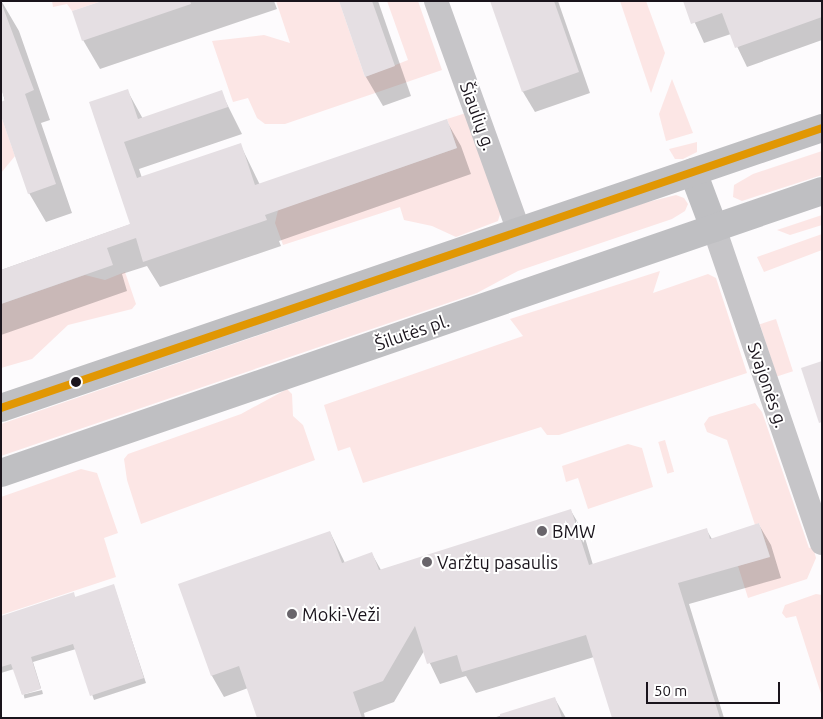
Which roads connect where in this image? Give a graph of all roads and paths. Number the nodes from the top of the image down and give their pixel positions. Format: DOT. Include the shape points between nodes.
graph roads {
  1 [pos="436,1"];
  2 [pos="822,128"];
  3 [pos="693,172"];
  4 [pos="822,191"];
  5 [pos="714,228"];
  6 [pos="519,231"];
  7 [pos="1,408"];
  8 [pos="1,472"];
  9 [pos="822,543"];
  1 -- 6 [label="street, Šiaulių g."];
  2 -- 3 [label="main road"];
  3 -- 5 [label="main road"];
  3 -- 6 [label="main road"];
  4 -- 5 [label="main road, Šilutės pl."];
  5 -- 8 [label="main road, Šilutės pl."];
  5 -- 9 [label="street, Svajonės g."];
  6 -- 7 [label="main road"];
}
